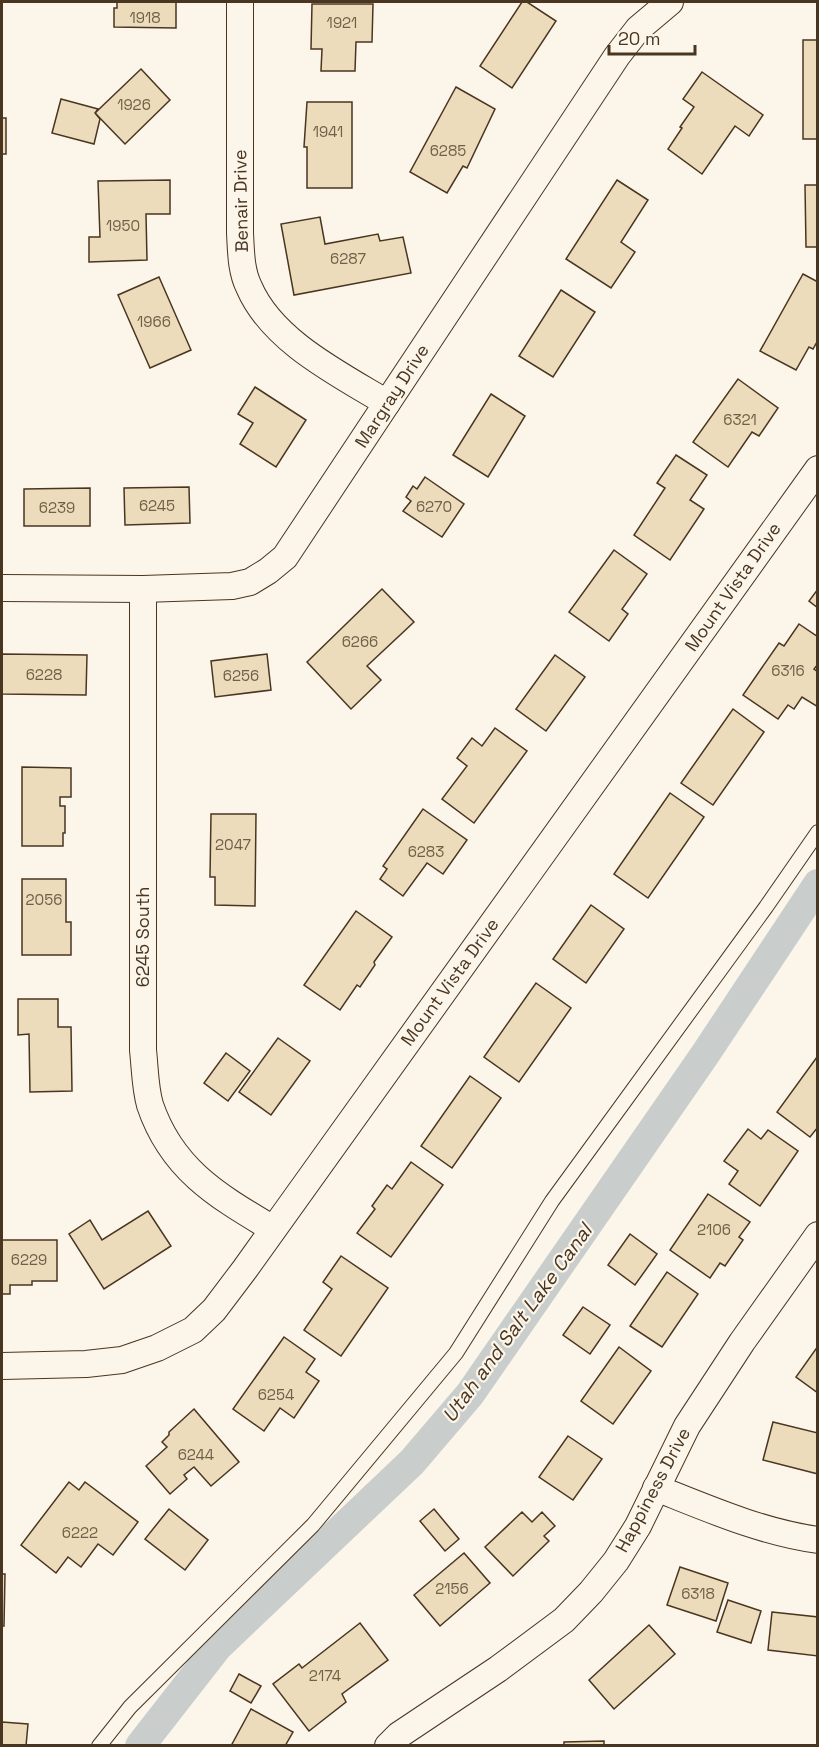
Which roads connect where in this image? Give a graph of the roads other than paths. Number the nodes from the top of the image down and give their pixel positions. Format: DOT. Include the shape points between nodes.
graph roads {
  1 [pos="240,2"];
  2 [pos="670,2"];
  3 [pos="387,403"];
  4 [pos="818,469"];
  5 [pos="2,588"];
  6 [pos="143,589"];
  7 [pos="818,832"];
  8 [pos="273,1229"];
  9 [pos="818,1235"];
  10 [pos="2,1366"];
  11 [pos="656,1488"];
  12 [pos="818,1540"];
  13 [pos="99,1746"];
  14 [pos="388,1746"];
  1 -- 3 [label="street, Benair Drive" via="240,233 241,260 248,286 263,313 282,334"];
  2 -- 3 [label="street, Margray Drive" via="638,29 616,56"];
  3 -- 6 [label="street, Margray Drive" via="285,557 268,571 250,582 232,586"];
  4 -- 8 [label="street, Mount Vista Drive"];
  5 -- 6 [label="street, Margray Drive"];
  6 -- 8 [label="street, 6245 South" via="143,1050 150,1103 161,1131 196,1176 216,1195"];
  7 -- 13 [label="lane" via="552,1201 456,1353 313,1525 130,1707"];
  8 -- 10 [label="street, Mount Vista Drive" via="214,1310 193,1330 122,1360"];
  9 -- 11 [label="street, Happiness Drive" via="687,1426"];
  11 -- 12 [label="street" via="750,1525"];
  11 -- 14 [label="street, Happiness Drive" via="616,1561 564,1620"];
}
